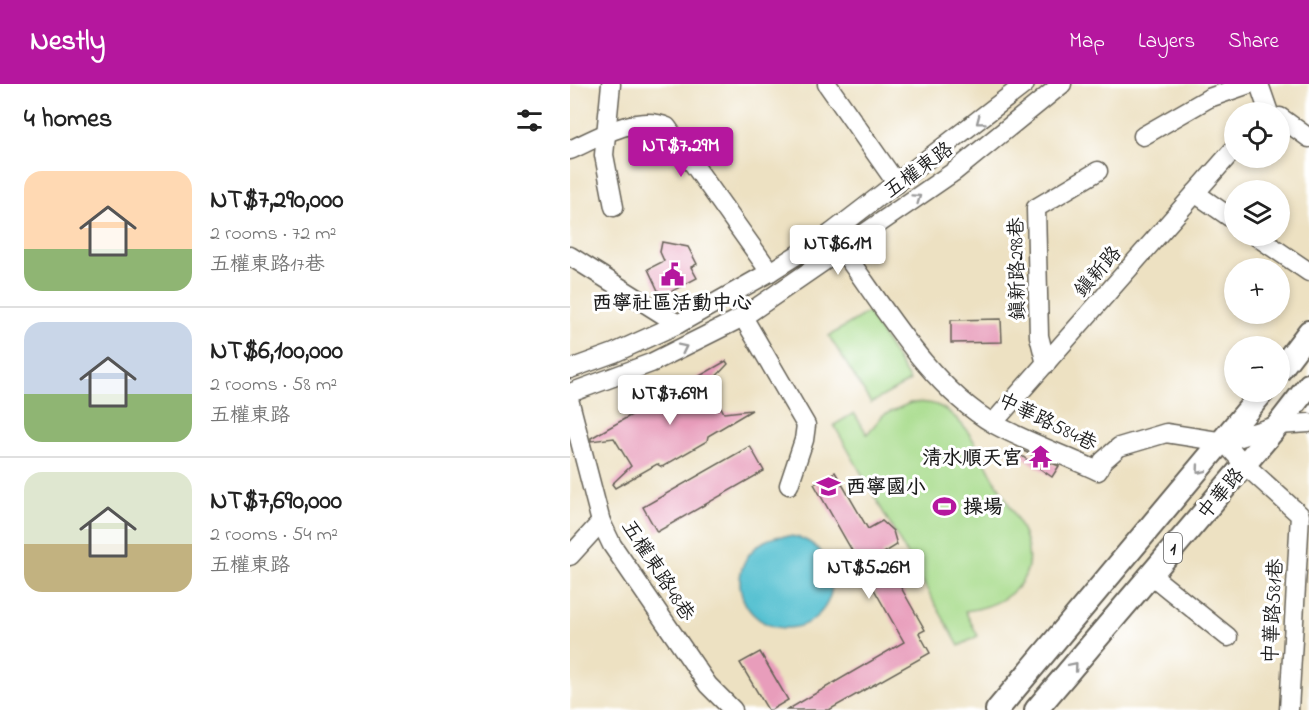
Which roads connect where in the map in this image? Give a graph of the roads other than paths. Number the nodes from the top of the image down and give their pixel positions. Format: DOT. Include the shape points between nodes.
graph roads {
  1 [pos="611,84"];
  2 [pos="827,84"];
  3 [pos="1062,84"];
  4 [pos="1249,84"];
  5 [pos="1259,84"];
  6 [pos="1018,87"];
  7 [pos="1266,102"];
  8 [pos="1032,108"];
  9 [pos="1290,126"];
  10 [pos="607,133"];
  11 [pos="1143,136"];
  12 [pos="1309,138"];
  13 [pos="570,150"];
  14 [pos="1224,160"];
  15 [pos="1098,171"];
  16 [pos="897,184"];
  17 [pos="1195,193"];
  18 [pos="614,207"];
  19 [pos="1224,213"];
  20 [pos="830,234"];
  21 [pos="1271,246"];
  22 [pos="843,250"];
  23 [pos="570,256"];
  24 [pos="770,272"];
  25 [pos="1309,272"];
  26 [pos="743,317"];
  27 [pos="678,324"];
  28 [pos="1309,332"];
  29 [pos="1290,357"];
  30 [pos="1046,364"];
  31 [pos="570,369"];
  32 [pos="1309,385"];
  33 [pos="570,393"];
  34 [pos="1255,402"];
  35 [pos="570,403"];
  36 [pos="993,423"];
  37 [pos="1309,423"];
  38 [pos="1278,425"];
  39 [pos="1224,442"];
  40 [pos="1244,464"];
  41 [pos="789,485"];
  42 [pos="1305,516"];
  43 [pos="601,522"];
  44 [pos="570,556"];
  45 [pos="1151,575"];
  46 [pos="1228,637"];
  47 [pos="733,710"];
  48 [pos="997,710"];
  49 [pos="1036,710"];
  50 [pos="1289,710"];
  1 -- 10 [label="street"];
  2 -- 16 [label="street"];
  3 -- 8 [label="street, 五權東路"];
  4 -- 11 [label="street" via="1209,98"];
  5 -- 7 [label="street"];
  6 -- 8 [label="street"];
  6 -- 16 [label="street, 五權東路, one-way"];
  22 -- 8 [label="street, 五權東路, one-way" via="955,171"];
  9 -- 12 [label="street"];
  10 -- 13 [label="street"];
  10 -- 18 [label="street" via="604,155"];
  10 -- 24 [label="street" via="645,122 667,127"];
  14 -- 17 [label="street, 鎮新路"];
  15 -- 30 [label="street, 鎮新路298巷" via="1036,208 1039,336"];
  16 -- 20 [label="street, 五權東路"];
  17 -- 19 [label="street"];
  17 -- 30 [label="street, 鎮新路"];
  20 -- 22 [label="street, 中華路584巷"];
  20 -- 24 [label="street, 五權東路"];
  21 -- 25 [label="street"];
  22 -- 26 [label="street, 五權東路"];
  22 -- 36 [label="street, 中華路584巷" via="909,344 946,386"];
  23 -- 27 [label="street"];
  24 -- 27 [label="street, 五權東路"];
  33 -- 26 [label="street, 五權東路, one-way" via="651,363"];
  26 -- 41 [label="street" via="806,425"];
  27 -- 31 [label="street, 五權東路"];
  28 -- 29 [label="main road"];
  30 -- 36 [label="street, 鎮新路"];
  32 -- 38 [label="main road, 中華路 / 1"];
  34 -- 39 [label="main road, 中華路 / 1"];
  35 -- 43 [label="street, 五權東路48巷"];
  36 -- 39 [label="street, 中華路584巷" via="1098,471 1119,447 1166,433"];
  37 -- 38 [label="street, 中華路584巷"];
  38 -- 39 [label="street, 中華路584巷"];
  38 -- 40 [label="main road, 中華路 / 1"];
  39 -- 40 [label="street, 中華路581巷"];
  39 -- 48 [label="main road, 中華路 / 1, one-way"];
  40 -- 42 [label="street, 中華路581巷"];
  40 -- 45 [label="main road, 中華路 / 1"];
  42 -- 50 [label="street, 中華路581巷"];
  43 -- 44 [label="street"];
  43 -- 47 [label="street, 五權東路48巷" via="612,545 708,685"];
  45 -- 46 [label="street"];
  49 -- 45 [label="main road, 中華路 / 1, one-way"];
}
